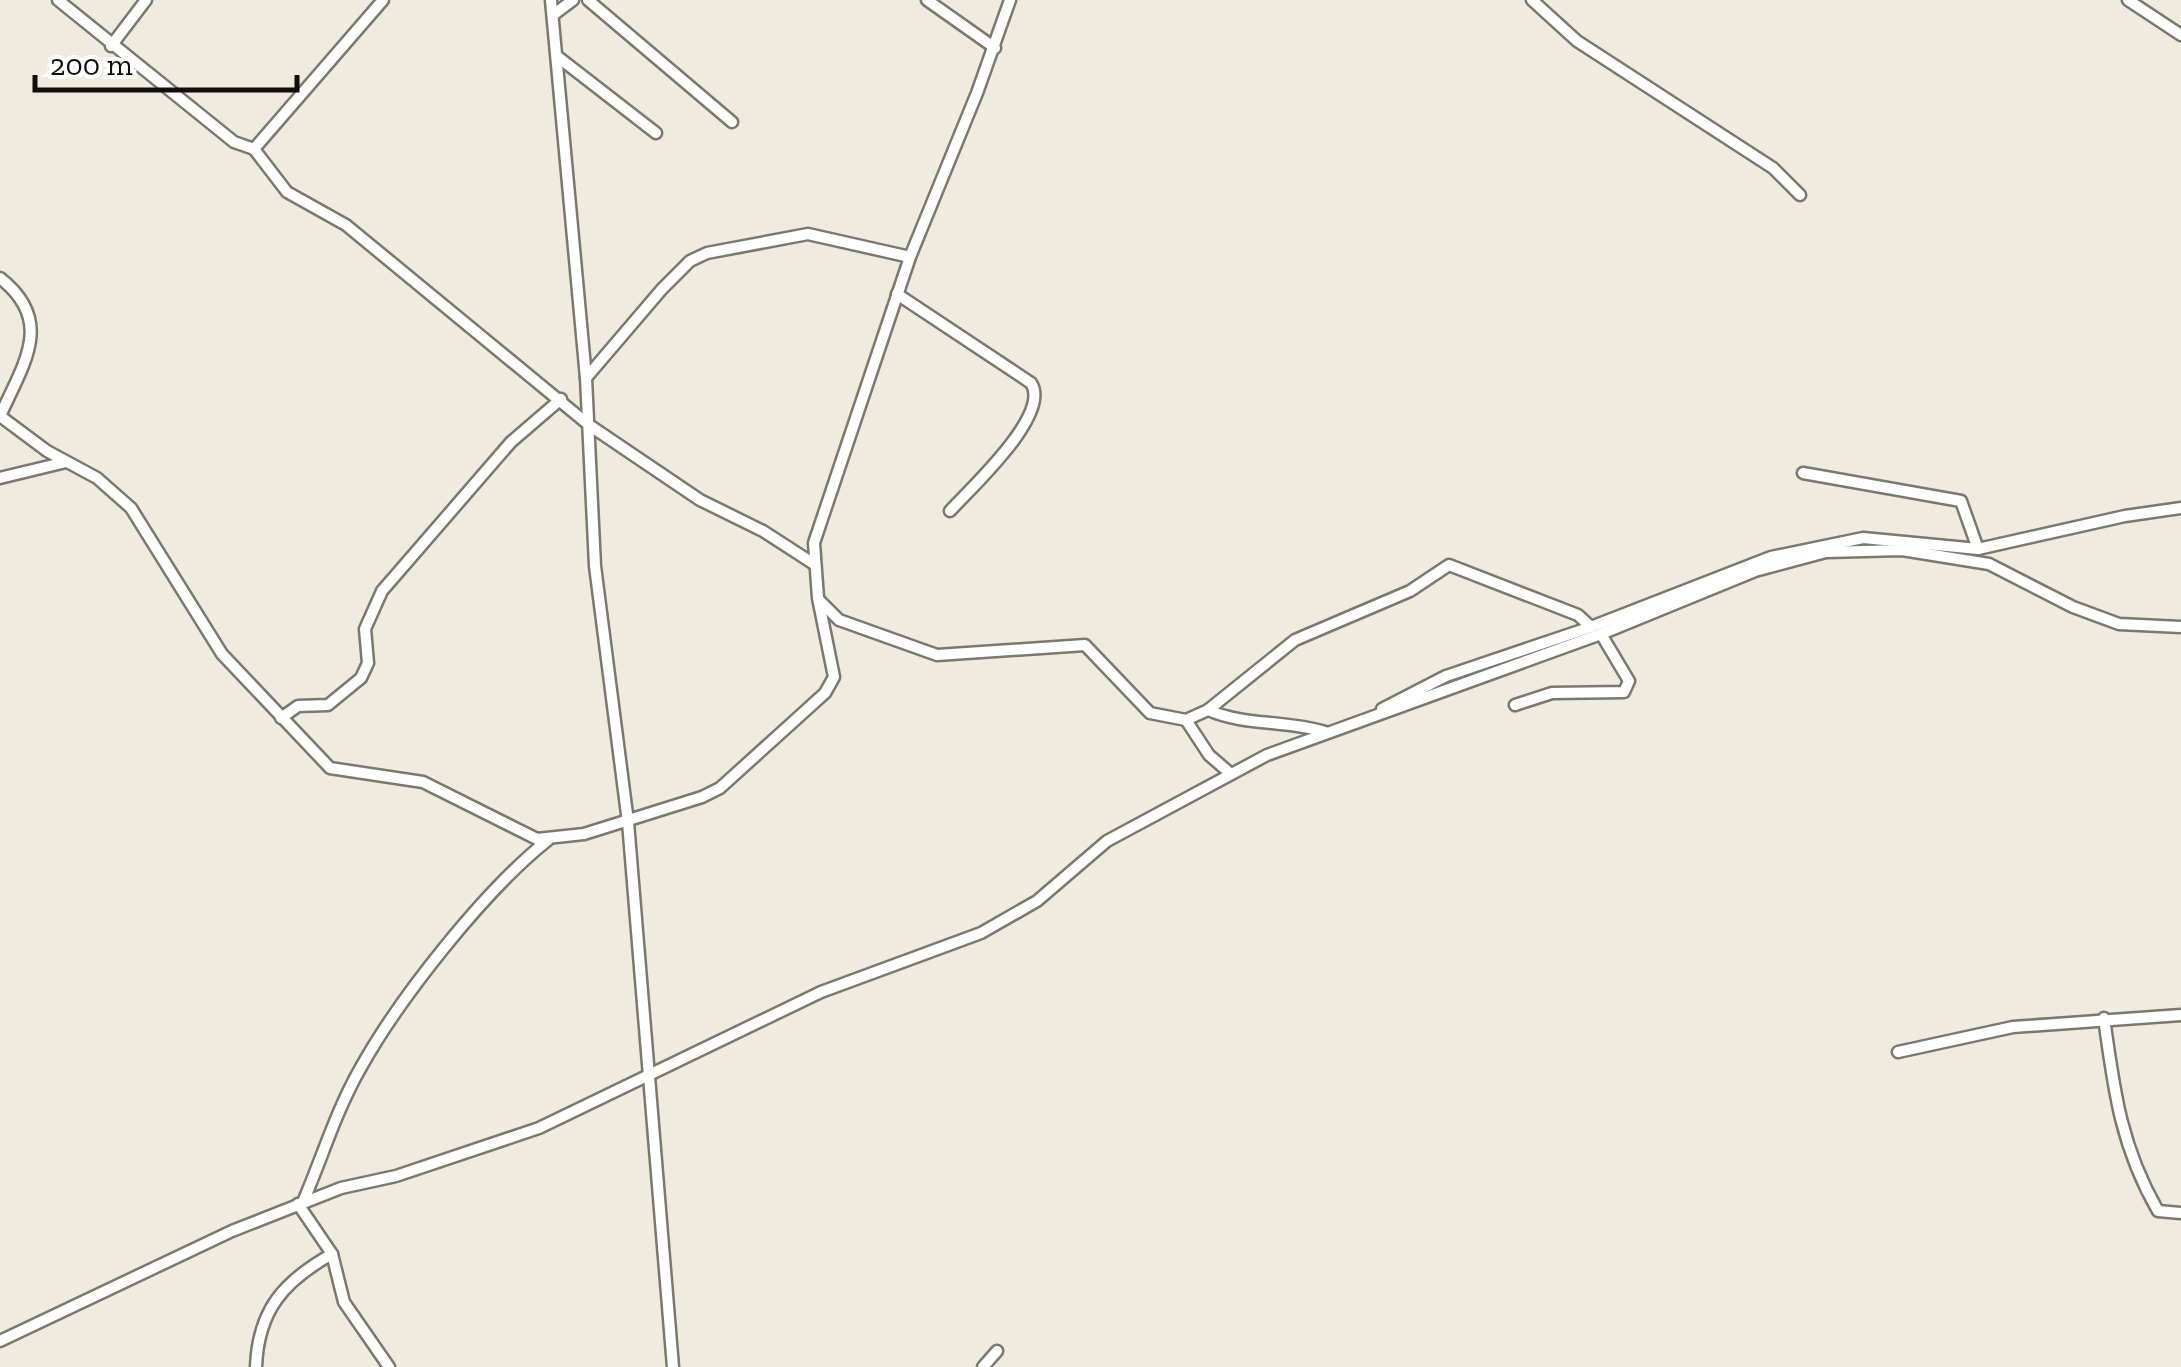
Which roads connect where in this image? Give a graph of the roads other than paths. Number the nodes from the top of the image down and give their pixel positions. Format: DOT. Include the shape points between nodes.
graph roads {
  1 [pos="58,0"];
  2 [pos="146,0"];
  3 [pos="383,0"];
  4 [pos="551,0"];
  5 [pos="573,0"];
  6 [pos="588,0"];
  7 [pos="927,0"];
  8 [pos="1010,0"];
  9 [pos="1532,0"];
  10 [pos="2128,0"];
  11 [pos="552,15"];
  12 [pos="2181,35"];
  13 [pos="111,46"];
  14 [pos="995,48"];
  15 [pos="558,57"];
  16 [pos="732,122"];
  17 [pos="656,133"];
  18 [pos="254,149"];
  19 [pos="1800,196"];
  20 [pos="910,257"];
  21 [pos="0,278"];
  22 [pos="898,294"];
  23 [pos="586,378"];
  24 [pos="561,399"];
  25 [pos="0,416"];
  26 [pos="589,426"];
  27 [pos="66,462"];
  28 [pos="1803,473"];
  29 [pos="0,478"];
  30 [pos="2181,508"];
  31 [pos="950,511"];
  32 [pos="1978,548"];
  33 [pos="814,564"];
  34 [pos="818,598"];
  35 [pos="2181,627"];
  36 [pos="1596,631"];
  37 [pos="1516,705"];
  38 [pos="1208,710"];
  39 [pos="281,718"];
  40 [pos="1186,720"];
  41 [pos="1326,732"];
  42 [pos="1231,774"];
  43 [pos="628,822"];
  44 [pos="549,839"];
  45 [pos="2181,1015"];
  46 [pos="2104,1018"];
  47 [pos="1898,1052"];
  48 [pos="651,1074"];
  49 [pos="300,1203"];
  50 [pos="2181,1213"];
  51 [pos="332,1254"];
  52 [pos="0,1341"];
  53 [pos="997,1352"];
  54 [pos="256,1367"];
  55 [pos="389,1367"];
  56 [pos="673,1367"];
  57 [pos="983,1367"];
  1 -- 13 [label="street"];
  2 -- 13 [label="street"];
  3 -- 18 [label="street"];
  4 -- 11 [label="street"];
  5 -- 11 [label="street"];
  6 -- 16 [label="street"];
  7 -- 14 [label="street"];
  8 -- 14 [label="street"];
  9 -- 19 [label="street" via="1553,24 1773,168"];
  10 -- 12 [label="street"];
  11 -- 15 [label="street"];
  13 -- 18 [label="street" via="234,142"];
  14 -- 20 [label="street"];
  15 -- 17 [label="street"];
  15 -- 23 [label="street"];
  18 -- 24 [label="street" via="287,192 346,226"];
  20 -- 22 [label="street"];
  20 -- 23 [label="street" via="808,234 707,253 662,289"];
  21 -- 25 [label="street" via="24,300 32,323"];
  22 -- 31 [label="street" via="1036,392 1018,435"];
  22 -- 33 [label="street" via="817,531"];
  23 -- 26 [label="street"];
  24 -- 26 [label="street"];
  24 -- 39 [label="street" via="511,442 382,591 365,629 368,663 361,678 328,705 298,706"];
  25 -- 27 [label="street"];
  26 -- 33 [label="street" via="700,500"];
  26 -- 43 [label="street" via="595,566"];
  27 -- 29 [label="street"];
  27 -- 39 [label="street" via="131,508 222,654"];
  28 -- 32 [label="street" via="1961,502"];
  30 -- 32 [label="street"];
  32 -- 36 [label="street" via="1842,540 1722,573"];
  33 -- 34 [label="street"];
  34 -- 40 [label="street" via="839,620 937,655 1085,646 1150,714"];
  34 -- 43 [label="street" via="834,671 825,693 720,788"];
  35 -- 36 [label="street" via="2104,620 1981,562 1859,548 1755,571"];
  36 -- 37 [label="street" via="1629,681 1624,692 1552,693"];
  36 -- 38 [label="street" via="1578,615 1448,564 1410,590 1295,640"];
  36 -- 41 [label="street" via="1446,676 1360,722"];
  38 -- 40 [label="street"];
  38 -- 41 [label="street"];
  39 -- 44 [label="street" via="330,768 423,782 530,838"];
  40 -- 42 [label="street" via="1208,755"];
  41 -- 42 [label="street"];
  42 -- 48 [label="street" via="1107,841 1012,917 821,992"];
  43 -- 44 [label="street"];
  43 -- 48 [label="street"];
  44 -- 49 [label="street" via="500,885 388,1025 360,1068"];
  45 -- 46 [label="street"];
  46 -- 47 [label="street" via="2013,1027"];
  46 -- 50 [label="street" via="2130,1162 2158,1211"];
  48 -- 49 [label="street" via="524,1133"];
  48 -- 56 [label="street"];
  49 -- 51 [label="street"];
  49 -- 52 [label="street"];
  51 -- 54 [label="street" via="293,1278 269,1306"];
  51 -- 55 [label="street" via="340,1293"];
  53 -- 57 [label="street"];
}
